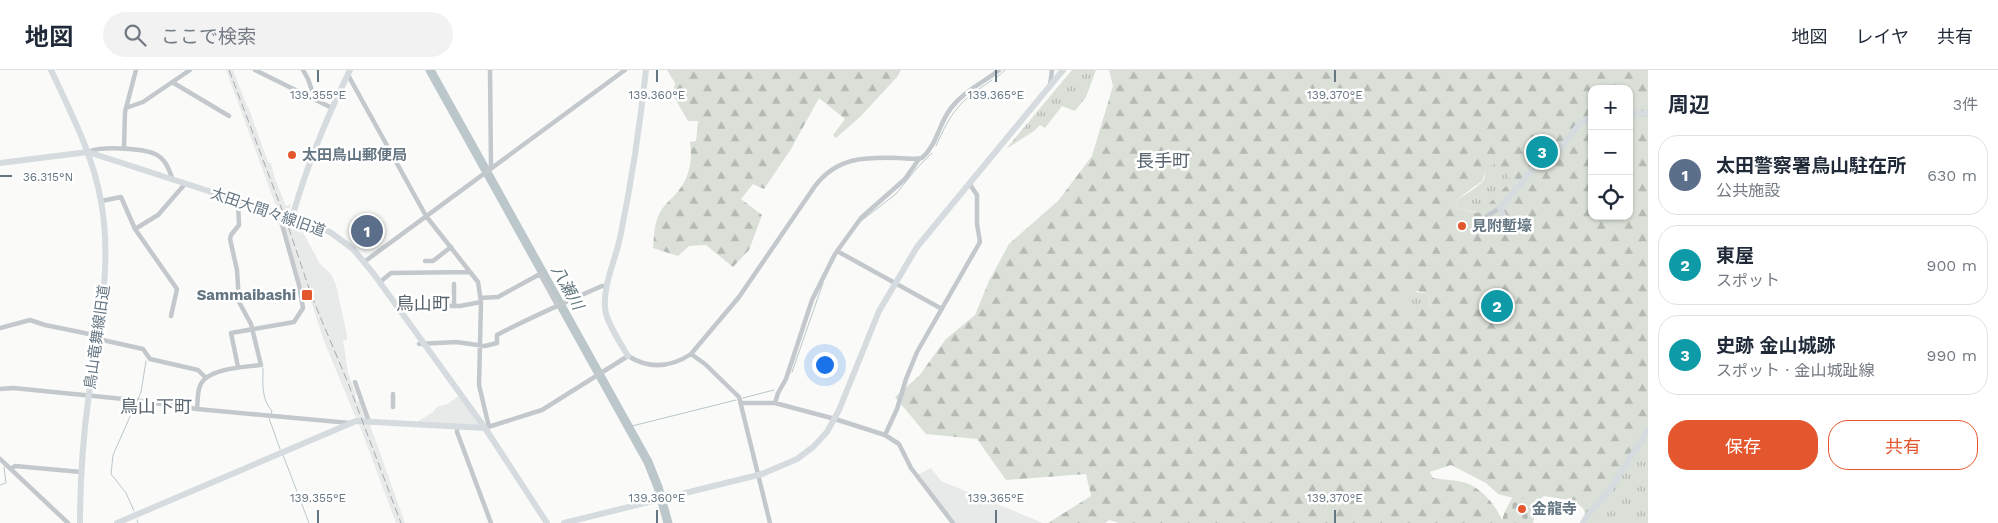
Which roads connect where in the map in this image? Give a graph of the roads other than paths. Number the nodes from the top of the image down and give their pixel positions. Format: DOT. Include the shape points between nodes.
graph roads {
  1 [pos="52,70"];
  2 [pos="136,70"];
  3 [pos="190,70"];
  4 [pos="255,70"];
  5 [pos="303,70"];
  6 [pos="490,70"];
  7 [pos="625,70"];
  8 [pos="646,70"];
  9 [pos="999,70"];
  10 [pos="1052,70"];
  11 [pos="1060,71"];
  12 [pos="349,72"];
  13 [pos="172,82"];
  14 [pos="1050,87"];
  15 [pos="315,100"];
  16 [pos="126,108"];
  17 [pos="332,108"];
  18 [pos="1648,113"];
  19 [pos="1633,114"];
  20 [pos="229,116"];
  21 [pos="1588,119"];
  22 [pos="124,148"];
  23 [pos="88,152"];
  24 [pos="919,159"];
  25 [pos="0,163"];
  26 [pos="490,169"];
  27 [pos="173,180"];
  28 [pos="185,184"];
  29 [pos="969,184"];
  30 [pos="101,201"];
  31 [pos="238,202"];
  32 [pos="1500,208"];
  33 [pos="279,214"];
  34 [pos="426,216"];
  35 [pos="1487,216"];
  36 [pos="292,218"];
  37 [pos="134,229"];
  38 [pos="1508,232"];
  39 [pos="451,247"];
  40 [pos="837,250"];
  41 [pos="425,261"];
  42 [pos="364,262"];
  43 [pos="470,272"];
  44 [pos="380,282"];
  45 [pos="894,282"];
  46 [pos="454,284"];
  47 [pos="608,286"];
  48 [pos="480,300"];
  49 [pos="559,305"];
  50 [pos="454,306"];
  51 [pos="942,309"];
  52 [pos="401,312"];
  53 [pos="171,316"];
  54 [pos="0,328"];
  55 [pos="252,328"];
  56 [pos="98,337"];
  57 [pos="422,344"];
  58 [pos="479,346"];
  59 [pos="691,354"];
  60 [pos="628,356"];
  61 [pos="238,367"];
  62 [pos="206,378"];
  63 [pos="355,382"];
  64 [pos="0,389"];
  65 [pos="393,394"];
  66 [pos="89,396"];
  67 [pos="741,403"];
  68 [pos="775,403"];
  69 [pos="393,407"];
  70 [pos="197,409"];
  71 [pos="836,419"];
  72 [pos="369,422"];
  73 [pos="350,423"];
  74 [pos="457,427"];
  75 [pos="487,428"];
  76 [pos="1648,430"];
  77 [pos="885,435"];
  78 [pos="0,459"];
  79 [pos="11,469"];
  80 [pos="81,472"];
  81 [pos="758,475"];
  82 [pos="68,523"];
  83 [pos="80,523"];
  84 [pos="117,523"];
  85 [pos="491,523"];
  86 [pos="547,523"];
  87 [pos="564,523"];
  88 [pos="770,523"];
  89 [pos="953,523"];
  90 [pos="1583,523"];
  1 -- 23 [label="street"];
  2 -- 16 [label="street"];
  3 -- 13 [label="street"];
  4 -- 15 [label="street"];
  5 -- 15 [label="street"];
  6 -- 26 [label="street"];
  7 -- 26 [label="street"];
  8 -- 47 [label="street" via="621,236"];
  9 -- 24 [label="street" via="958,99 946,115 931,148"];
  10 -- 14 [label="street"];
  11 -- 14 [label="street"];
  12 -- 17 [label="street"];
  12 -- 34 [label="street"];
  13 -- 16 [label="street" via="143,102"];
  13 -- 20 [label="street"];
  14 -- 29 [label="street"];
  15 -- 17 [label="street"];
  16 -- 22 [label="street"];
  17 -- 36 [label="street" via="302,182"];
  18 -- 19 [label="street"];
  21 -- 32 [label="street" via="1581,122 1558,151 1533,169"];
  22 -- 23 [label="street"];
  22 -- 27 [label="street" via="155,154 168,165"];
  23 -- 25 [label="street"];
  23 -- 27 [label="street, 太田大間々線旧道"];
  23 -- 30 [label="street, 鳥山竜舞線旧道"];
  24 -- 40 [label="street" via="905,180 861,218"];
  24 -- 59 [label="street" via="868,157 827,172 739,297"];
  26 -- 34 [label="street"];
  27 -- 28 [label="street, 太田大間々線旧道"];
  28 -- 31 [label="street, 太田大間々線旧道"];
  28 -- 37 [label="street" via="158,214"];
  29 -- 45 [label="street" via="917,247"];
  29 -- 51 [label="street" via="977,195 980,242"];
  30 -- 37 [label="street" via="121,196"];
  30 -- 56 [label="street, 鳥山竜舞線旧道" via="106,276"];
  31 -- 33 [label="street, 太田大間々線旧道"];
  31 -- 55 [label="street" via="239,225 230,240 238,270 238,302"];
  32 -- 35 [label="street"];
  32 -- 38 [label="street"];
  33 -- 36 [label="street, 太田大間々線旧道"];
  33 -- 55 [label="street" via="303,308 294,322"];
  34 -- 39 [label="street"];
  34 -- 42 [label="street"];
  36 -- 42 [label="street, 太田大間々線旧道" via="330,232"];
  37 -- 53 [label="street" via="177,289"];
  39 -- 41 [label="street" via="433,261"];
  39 -- 43 [label="street"];
  40 -- 45 [label="street"];
  40 -- 68 [label="street" via="812,300"];
  42 -- 44 [label="street, 太田大間々線旧道"];
  43 -- 44 [label="street" via="391,273"];
  43 -- 48 [label="street" via="478,282"];
  44 -- 52 [label="street, 太田大間々線旧道"];
  45 -- 51 [label="street"];
  45 -- 71 [label="street"];
  46 -- 50 [label="street"];
  47 -- 49 [label="street"];
  47 -- 60 [label="street" via="606,313"];
  48 -- 49 [label="street" via="498,297 540,274"];
  48 -- 50 [label="street"];
  48 -- 58 [label="street"];
  49 -- 58 [label="street" via="497,335 497,343"];
  50 -- 52 [label="street" via="412,306"];
  51 -- 77 [label="street" via="917,352"];
  52 -- 57 [label="street, 太田大間々線旧道"];
  54 -- 56 [label="street" via="36,320"];
  55 -- 61 [label="street" via="230,335"];
  55 -- 61 [label="street" via="262,365"];
  56 -- 62 [label="street" via="143,349 150,359 198,370"];
  56 -- 66 [label="street, 鳥山竜舞線旧道"];
  57 -- 58 [label="street" via="456,342"];
  57 -- 75 [label="street, 太田大間々線旧道"];
  58 -- 75 [label="street" via="479,385"];
  59 -- 60 [label="street" via="667,364 650,366"];
  59 -- 67 [label="street" via="736,393"];
  60 -- 75 [label="street" via="542,410"];
  61 -- 62 [label="street"];
  62 -- 70 [label="street" via="199,387"];
  63 -- 72 [label="street"];
  64 -- 66 [label="street"];
  65 -- 69 [label="street"];
  66 -- 70 [label="street"];
  66 -- 80 [label="street, 鳥山竜舞線旧道"];
  67 -- 68 [label="street"];
  67 -- 81 [label="street"];
  68 -- 71 [label="street"];
  70 -- 73 [label="street"];
  71 -- 77 [label="street"];
  71 -- 81 [label="street" via="805,454"];
  72 -- 73 [label="street"];
  72 -- 74 [label="street"];
  73 -- 84 [label="street"];
  74 -- 75 [label="street"];
  74 -- 85 [label="street"];
  75 -- 86 [label="street, 太田大間々線旧道"];
  76 -- 90 [label="street"];
  77 -- 89 [label="street" via="899,444 911,468"];
  78 -- 79 [label="street"];
  79 -- 80 [label="street" via="14,466"];
  79 -- 82 [label="street"];
  80 -- 83 [label="street, 鳥山竜舞線旧道"];
  81 -- 87 [label="street"];
  81 -- 88 [label="street"];
}
